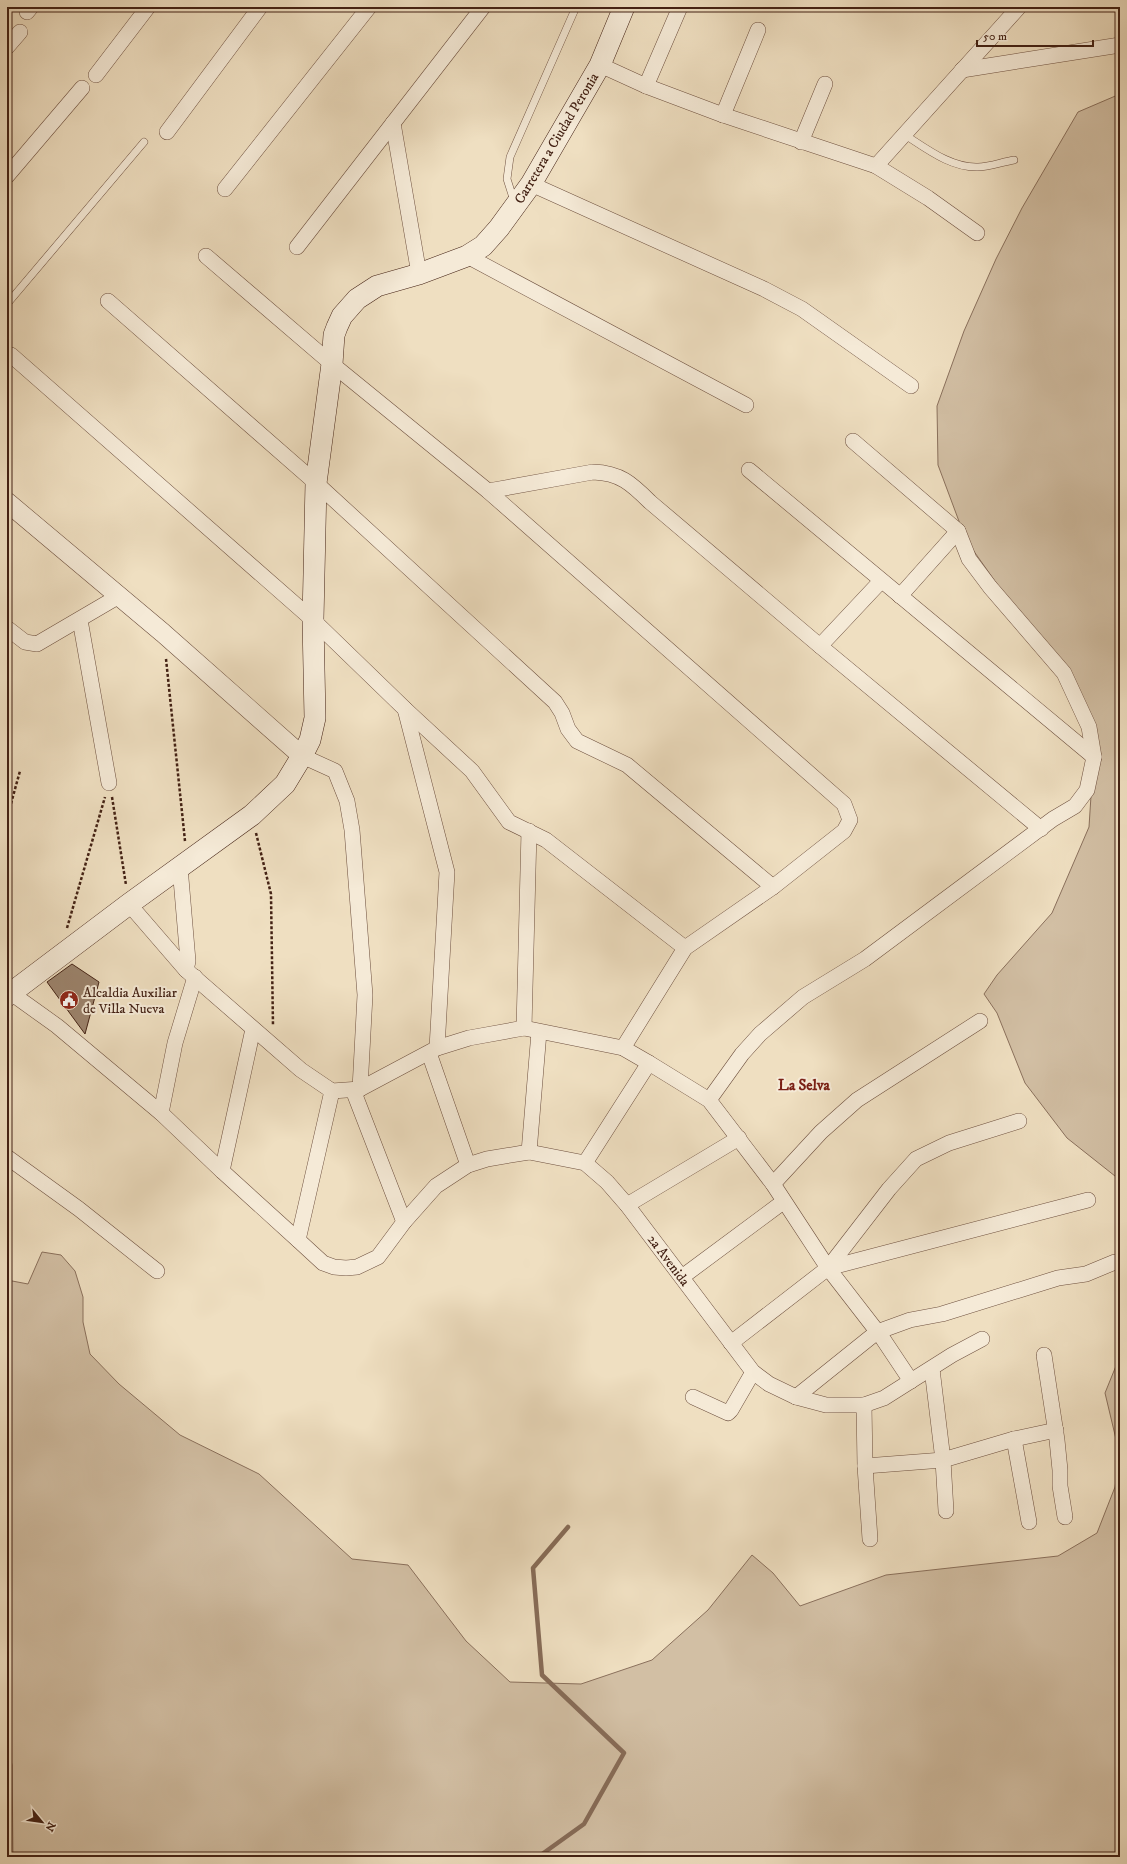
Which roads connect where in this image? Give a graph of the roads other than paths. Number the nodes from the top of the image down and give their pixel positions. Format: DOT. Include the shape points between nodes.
graph roads {
  1 [pos="148,7"];
  2 [pos="260,7"];
  3 [pos="369,7"];
  4 [pos="576,7"];
  5 [pos="624,7"];
  6 [pos="680,7"];
  7 [pos="1019,7"];
  8 [pos="477,9"];
  9 [pos="758,30"];
  10 [pos="20,32"];
  11 [pos="1120,45"];
  12 [pos="7,47"];
  13 [pos="600,65"];
  14 [pos="962,70"];
  15 [pos="96,74"];
  16 [pos="825,84"];
  17 [pos="646,86"];
  18 [pos="82,88"];
  19 [pos="723,115"];
  20 [pos="392,123"];
  21 [pos="167,132"];
  22 [pos="905,135"];
  23 [pos="144,142"];
  24 [pos="801,142"];
  25 [pos="1014,160"];
  26 [pos="876,166"];
  27 [pos="7,176"];
  28 [pos="531,184"];
  29 [pos="225,189"];
  30 [pos="516,205"];
  31 [pos="977,233"];
  32 [pos="297,247"];
  33 [pos="206,256"];
  34 [pos="467,256"];
  35 [pos="419,274"];
  36 [pos="108,301"];
  37 [pos="7,304"];
  38 [pos="11,355"];
  39 [pos="332,364"];
  40 [pos="911,386"];
  41 [pos="746,405"];
  42 [pos="853,441"];
  43 [pos="749,470"];
  44 [pos="316,483"];
  45 [pos="488,490"];
  46 [pos="7,502"];
  47 [pos="958,531"];
  48 [pos="881,581"];
  49 [pos="119,596"];
  50 [pos="900,596"];
  51 [pos="80,620"];
  52 [pos="313,620"];
  53 [pos="7,628"];
  54 [pos="820,646"];
  55 [pos="406,710"];
  56 [pos="302,756"];
  57 [pos="1094,757"];
  58 [pos="109,783"];
  59 [pos="1041,828"];
  60 [pos="528,831"];
  61 [pos="183,864"];
  62 [pos="773,887"];
  63 [pos="129,904"];
  64 [pos="685,948"];
  65 [pos="191,974"];
  66 [pos="8,992"];
  67 [pos="980,1021"];
  68 [pos="253,1029"];
  69 [pos="531,1030"];
  70 [pos="622,1048"];
  71 [pos="433,1050"];
  72 [pos="649,1063"];
  73 [pos="356,1090"];
  74 [pos="332,1091"];
  75 [pos="709,1100"];
  76 [pos="161,1113"];
  77 [pos="1019,1121"];
  78 [pos="739,1138"];
  79 [pos="529,1152"];
  80 [pos="7,1157"];
  81 [pos="585,1163"];
  82 [pos="468,1164"];
  83 [pos="222,1171"];
  84 [pos="773,1184"];
  85 [pos="1088,1200"];
  86 [pos="784,1202"];
  87 [pos="627,1205"];
  88 [pos="404,1222"];
  89 [pos="298,1240"];
  90 [pos="1120,1261"];
  91 [pos="828,1268"];
  92 [pos="157,1271"];
  93 [pos="682,1277"];
  94 [pos="877,1332"];
  95 [pos="982,1339"];
  96 [pos="731,1344"];
  97 [pos="1044,1355"];
  98 [pos="932,1369"];
  99 [pos="753,1372"];
  100 [pos="911,1381"];
  101 [pos="693,1397"];
  102 [pos="796,1397"];
  103 [pos="864,1405"];
  104 [pos="1056,1430"];
  105 [pos="1014,1439"];
  106 [pos="943,1460"];
  107 [pos="864,1466"];
  108 [pos="946,1511"];
  109 [pos="1065,1517"];
  110 [pos="1029,1522"];
  111 [pos="870,1539"];
  1 -- 15 [label="street"];
  2 -- 21 [label="street"];
  3 -- 29 [label="street"];
  4 -- 30 [label="lane" via="510,157 507,180"];
  5 -- 13 [label="main road, Carretera a Ciudad Peronia"];
  6 -- 17 [label="street"];
  7 -- 14 [label="street"];
  8 -- 20 [label="street"];
  9 -- 19 [label="street"];
  10 -- 12 [label="street"];
  11 -- 14 [label="street"];
  13 -- 17 [label="street"];
  13 -- 28 [label="main road, Carretera a Ciudad Peronia"];
  14 -- 22 [label="street"];
  16 -- 24 [label="street"];
  17 -- 19 [label="street"];
  18 -- 27 [label="street"];
  19 -- 24 [label="street"];
  20 -- 32 [label="street"];
  20 -- 35 [label="street"];
  22 -- 25 [label="lane" via="964,167 979,167"];
  22 -- 26 [label="street"];
  23 -- 37 [label="lane"];
  24 -- 26 [label="street"];
  26 -- 31 [label="street" via="928,198"];
  28 -- 30 [label="main road, Carretera a Ciudad Peronia"];
  28 -- 40 [label="street" via="777,296 802,310"];
  30 -- 34 [label="main road, Carretera a Ciudad Peronia" via="483,246"];
  33 -- 39 [label="street"];
  34 -- 35 [label="main road, Carretera a Ciudad Peronia"];
  34 -- 41 [label="street"];
  35 -- 39 [label="main road, Carretera a Ciudad Peronia" via="377,286 357,299 336,327"];
  36 -- 44 [label="street"];
  38 -- 52 [label="street"];
  39 -- 44 [label="main road, Carretera a Ciudad Peronia"];
  39 -- 45 [label="street"];
  42 -- 47 [label="street"];
  43 -- 48 [label="street"];
  44 -- 52 [label="main road, Carretera a Ciudad Peronia"];
  44 -- 62 [label="street" via="555,702 576,741 627,766"];
  45 -- 54 [label="street" via="562,476 592,472 609,473 633,485"];
  45 -- 62 [label="street" via="844,804 850,820 844,831"];
  46 -- 49 [label="street"];
  47 -- 50 [label="street"];
  47 -- 57 [label="street" via="969,559 977,570 1064,673 1089,727"];
  48 -- 50 [label="street"];
  48 -- 54 [label="street"];
  49 -- 51 [label="street"];
  49 -- 56 [label="street"];
  50 -- 57 [label="street"];
  51 -- 53 [label="street" via="37,644 26,642"];
  51 -- 58 [label="street"];
  52 -- 55 [label="street"];
  52 -- 56 [label="main road, Carretera a Ciudad Peronia" via="315,718 310,740"];
  54 -- 59 [label="street"];
  55 -- 60 [label="street" via="472,771 509,822"];
  55 -- 71 [label="street" via="447,872"];
  56 -- 61 [label="main road, Carretera a Ciudad Peronia" via="284,784 252,815"];
  56 -- 73 [label="street" via="335,771 348,801 365,995"];
  57 -- 59 [label="street" via="1087,790 1075,806 1052,818"];
  59 -- 75 [label="street" via="865,959 803,997 742,1054"];
  60 -- 64 [label="street" via="546,840"];
  60 -- 69 [label="street"];
  61 -- 63 [label="main road, Carretera a Ciudad Peronia"];
  61 -- 65 [label="street"];
  62 -- 64 [label="street"];
  63 -- 65 [label="street"];
  63 -- 66 [label="main road, Carretera a Ciudad Peronia"];
  64 -- 70 [label="street"];
  65 -- 68 [label="street"];
  65 -- 76 [label="street"];
  66 -- 76 [label="street, 2a Avenida" via="57,1026"];
  67 -- 84 [label="street" via="857,1100 821,1132"];
  68 -- 74 [label="street" via="301,1070"];
  68 -- 83 [label="street"];
  69 -- 70 [label="street"];
  69 -- 71 [label="street" via="469,1038"];
  69 -- 79 [label="street"];
  70 -- 72 [label="street"];
  71 -- 73 [label="street"];
  71 -- 82 [label="street"];
  72 -- 75 [label="street"];
  72 -- 81 [label="street"];
  73 -- 74 [label="street"];
  73 -- 88 [label="street"];
  74 -- 89 [label="street"];
  75 -- 78 [label="street"];
  76 -- 83 [label="street, 2a Avenida"];
  77 -- 91 [label="street" via="949,1142 916,1159 889,1189"];
  78 -- 84 [label="street"];
  78 -- 87 [label="street"];
  79 -- 81 [label="street, 2a Avenida"];
  79 -- 82 [label="street, 2a Avenida"];
  80 -- 92 [label="street" via="79,1209"];
  81 -- 87 [label="street, 2a Avenida" via="607,1182"];
  82 -- 88 [label="street, 2a Avenida" via="436,1186"];
  83 -- 89 [label="street, 2a Avenida"];
  84 -- 86 [label="street"];
  85 -- 91 [label="street"];
  86 -- 91 [label="street"];
  86 -- 93 [label="street"];
  87 -- 93 [label="street, 2a Avenida"];
  88 -- 89 [label="street, 2a Avenida" via="378,1257 358,1267 340,1268 323,1263"];
  90 -- 94 [label="street" via="1086,1274 1058,1278 942,1314 910,1320"];
  91 -- 94 [label="street"];
  91 -- 96 [label="street"];
  93 -- 96 [label="street, 2a Avenida"];
  94 -- 100 [label="street"];
  94 -- 102 [label="street"];
  95 -- 98 [label="street, 2a Avenida"];
  96 -- 99 [label="street, 2a Avenida"];
  97 -- 104 [label="street"];
  98 -- 100 [label="street, 2a Avenida"];
  98 -- 106 [label="street"];
  99 -- 101 [label="street" via="728,1413"];
  99 -- 102 [label="street, 2a Avenida" via="768,1384"];
  100 -- 103 [label="street, 2a Avenida" via="884,1398"];
  102 -- 103 [label="street, 2a Avenida" via="826,1405"];
  103 -- 107 [label="street"];
  104 -- 105 [label="street"];
  104 -- 109 [label="street"];
  105 -- 106 [label="street"];
  105 -- 110 [label="street"];
  106 -- 107 [label="street"];
  106 -- 108 [label="street"];
  107 -- 111 [label="street"];
}
